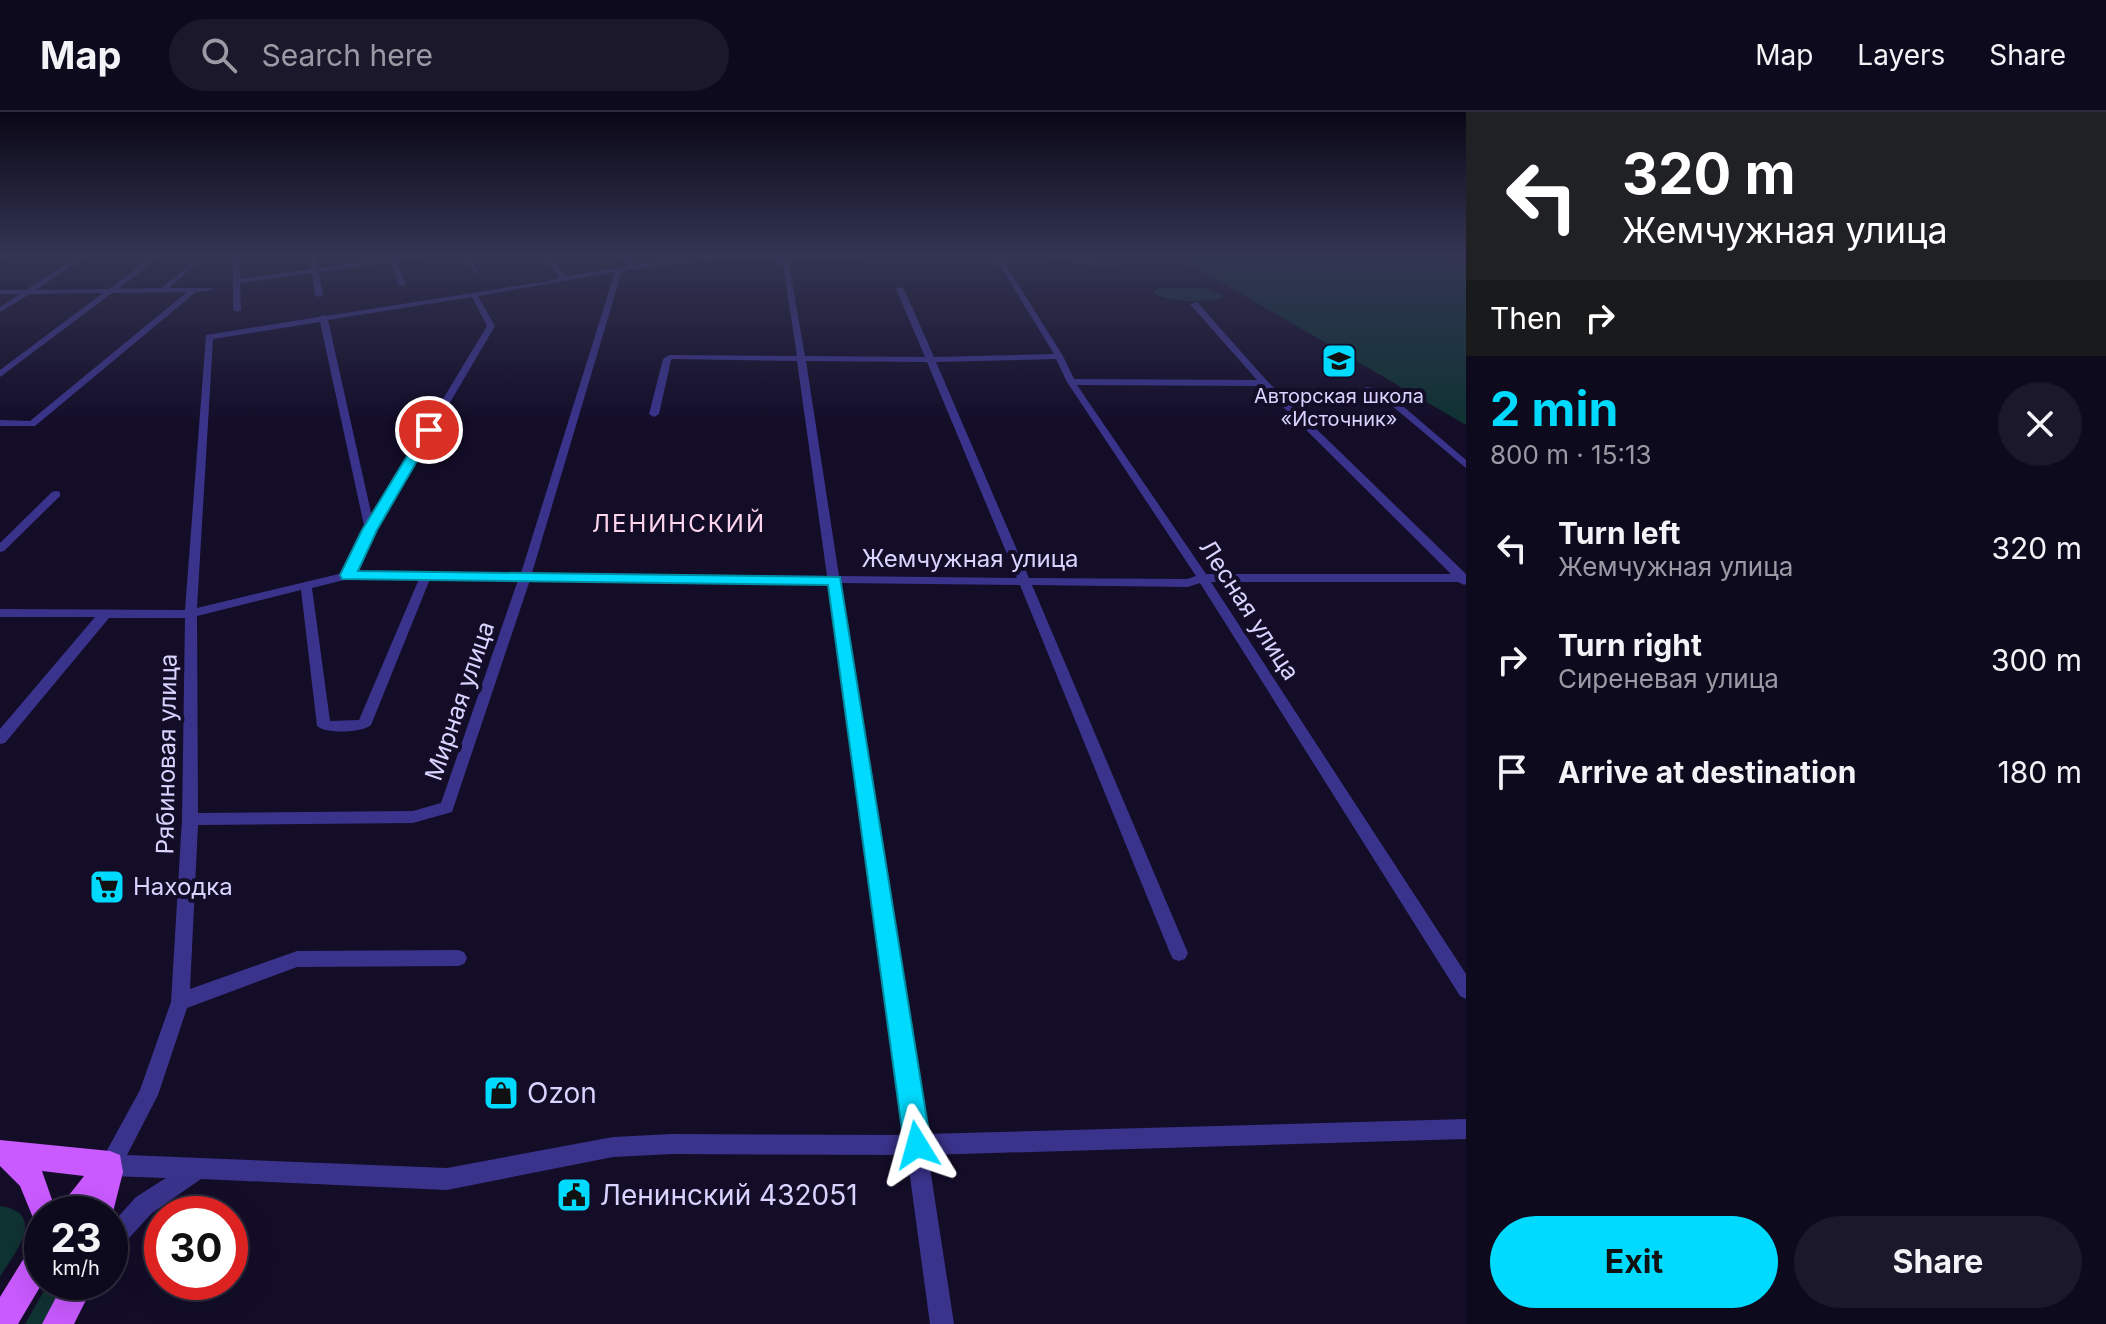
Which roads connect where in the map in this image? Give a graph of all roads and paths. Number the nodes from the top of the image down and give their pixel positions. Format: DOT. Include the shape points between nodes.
graph roads {
  1 [pos="84,311"];
  2 [pos="169,311"];
  3 [pos="367,311"];
  4 [pos="483,311"];
  5 [pos="607,311"];
  6 [pos="793,311"];
  7 [pos="908,311"];
  8 [pos="1031,311"];
  9 [pos="1200,311"];
  10 [pos="323,317"];
  11 [pos="1059,356"];
  12 [pos="801,357"];
  13 [pos="932,360"];
  14 [pos="0,374"];
  15 [pos="1071,382"];
  16 [pos="1264,383"];
  17 [pos="1367,390"];
  18 [pos="654,414"];
  19 [pos="0,423"];
  20 [pos="1466,465"];
  21 [pos="56,494"];
  22 [pos="370,530"];
  23 [pos="0,549"];
  24 [pos="348,575"];
  25 [pos="426,576"];
  26 [pos="525,578"];
  27 [pos="1203,578"];
  28 [pos="835,580"];
  29 [pos="1464,580"];
  30 [pos="1023,581"];
  31 [pos="306,586"];
  32 [pos="0,613"];
  33 [pos="106,613"];
  34 [pos="191,614"];
  35 [pos="0,739"];
  36 [pos="190,819"];
  37 [pos="1179,953"];
  38 [pos="458,958"];
  39 [pos="1466,990"];
  40 [pos="180,1002"];
  41 [pos="1466,1129"];
  42 [pos="917,1145"];
  43 [pos="4,1153"];
  44 [pos="110,1165"];
  45 [pos="197,1170"];
  46 [pos="37,1196"];
  47 [pos="86,1196"];
  48 [pos="104,1196"];
  49 [pos="128,1222"];
  50 [pos="24,1283"];
  51 [pos="70,1300"];
  52 [pos="1,1324"];
  53 [pos="57,1324"];
  54 [pos="942,1324"];
  1 -- 14 [label="street"];
  2 -- 19 [label="street" via="32,424"];
  3 -- 10 [label="street"];
  4 -- 22 [label="street" via="491,326"];
  5 -- 26 [label="street, Мирная улица"];
  6 -- 12 [label="street"];
  7 -- 13 [label="street"];
  8 -- 11 [label="street, Лесная улица"];
  9 -- 16 [label="street"];
  10 -- 22 [label="street"];
  10 -- 34 [label="street, Рябиновая улица" via="209,337"];
  11 -- 13 [label="street"];
  11 -- 15 [label="street, Лесная улица"];
  12 -- 13 [label="street"];
  12 -- 18 [label="street" via="667,359"];
  12 -- 28 [label="street"];
  13 -- 30 [label="street"];
  15 -- 16 [label="street"];
  15 -- 27 [label="street, Лесная улица"];
  16 -- 29 [label="street"];
  17 -- 20 [label="street" via="1381,392"];
  21 -- 23 [label="street"];
  22 -- 24 [label="street"];
  24 -- 25 [label="street, Жемчужная улица"];
  24 -- 31 [label="street, Жемчужная улица"];
  25 -- 26 [label="street, Жемчужная улица"];
  25 -- 31 [label="street" via="364,725 324,726"];
  26 -- 28 [label="street, Жемчужная улица"];
  26 -- 36 [label="street, Мирная улица" via="447,808 413,817"];
  27 -- 29 [label="street, Жемчужная улица"];
  27 -- 30 [label="street, Жемчужная улица" via="1188,583"];
  27 -- 39 [label="street, Лесная улица"];
  28 -- 30 [label="street, Жемчужная улица"];
  28 -- 42 [label="street"];
  30 -- 37 [label="street"];
  31 -- 34 [label="street, Жемчужная улица"];
  32 -- 33 [label="street, Жемчужная улица"];
  33 -- 34 [label="street, Жемчужная улица"];
  33 -- 35 [label="street"];
  34 -- 36 [label="street, Рябиновая улица"];
  36 -- 40 [label="street, Рябиновая улица"];
  38 -- 40 [label="street" via="297,959"];
  40 -- 44 [label="street, Рябиновая улица" via="148,1095"];
  41 -- 42 [label="street"];
  42 -- 45 [label="street" via="613,1147 447,1179"];
  42 -- 54 [label="street"];
  43 -- 44 [label="main road"];
  43 -- 46 [label="main road" via="31,1178"];
  44 -- 45 [label="street"];
  44 -- 47 [label="main road"];
  44 -- 48 [label="main road"];
  45 -- 49 [label="street" via="144,1205"];
  50 -- 52 [label="main road"];
  51 -- 53 [label="main road"];
}
